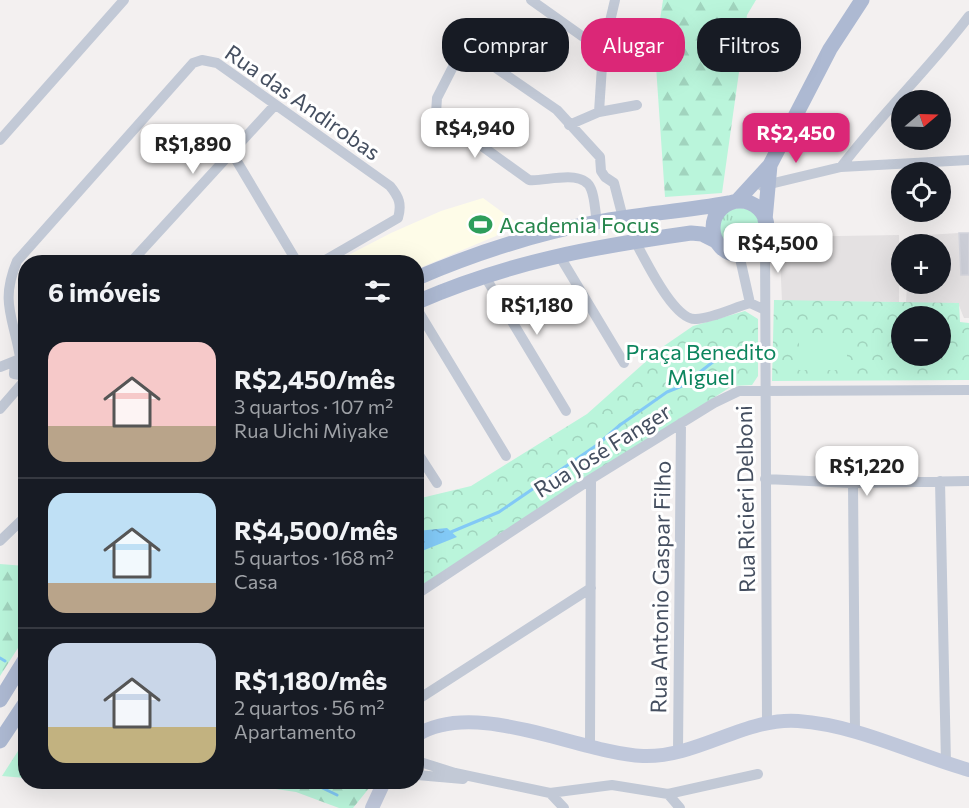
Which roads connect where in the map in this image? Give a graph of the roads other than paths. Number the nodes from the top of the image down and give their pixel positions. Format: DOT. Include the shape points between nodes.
graph roads {
  1 [pos="124,0"];
  2 [pos="531,0"];
  3 [pos="615,0"];
  4 [pos="862,0"];
  5 [pos="969,15"];
  6 [pos="611,18"];
  7 [pos="581,35"];
  8 [pos="602,72"];
  9 [pos="275,105"];
  10 [pos="637,105"];
  11 [pos="599,112"];
  12 [pos="569,125"];
  13 [pos="0,140"];
  14 [pos="232,153"];
  15 [pos="969,160"];
  16 [pos="841,167"];
  17 [pos="760,186"];
  18 [pos="733,202"];
  19 [pos="623,218"];
  20 [pos="765,220"];
  21 [pos="597,222"];
  22 [pos="765,237"];
  23 [pos="635,241"];
  24 [pos="716,241"];
  25 [pos="739,254"];
  26 [pos="23,255"];
  27 [pos="137,255"];
  28 [pos="293,255"];
  29 [pos="335,255"];
  30 [pos="558,255"];
  31 [pos="18,264"];
  32 [pos="424,275"];
  33 [pos="484,275"];
  34 [pos="424,299"];
  35 [pos="750,303"];
  36 [pos="763,309"];
  37 [pos="424,321"];
  38 [pos="16,332"];
  39 [pos="18,334"];
  40 [pos="18,345"];
  41 [pos="18,359"];
  42 [pos="624,363"];
  43 [pos="0,367"];
  44 [pos="0,372"];
  45 [pos="18,375"];
  46 [pos="18,384"];
  47 [pos="969,390"];
  48 [pos="764,392"];
  49 [pos="0,409"];
  50 [pos="566,411"];
  51 [pos="681,423"];
  52 [pos="506,456"];
  53 [pos="424,462"];
  54 [pos="591,479"];
  55 [pos="765,479"];
  56 [pos="940,481"];
  57 [pos="969,481"];
  58 [pos="438,483"];
  59 [pos="853,483"];
  60 [pos="18,524"];
  61 [pos="0,541"];
  62 [pos="591,588"];
  63 [pos="424,589"];
  64 [pos="18,671"];
  65 [pos="424,695"];
  66 [pos="0,700"];
  67 [pos="18,714"];
  68 [pos="767,724"];
  69 [pos="424,730"];
  70 [pos="855,732"];
  71 [pos="0,741"];
  72 [pos="590,746"];
  73 [pos="678,751"];
  74 [pos="424,763"];
  75 [pos="946,764"];
  76 [pos="969,770"];
  77 [pos="758,774"];
  78 [pos="424,776"];
  79 [pos="484,778"];
  80 [pos="380,789"];
  81 [pos="382,789"];
  82 [pos="550,793"];
  83 [pos="668,794"];
  84 [pos="372,808"];
  85 [pos="383,808"];
  86 [pos="564,808"];
  87 [pos="680,808"];
  1 -- 13 [label="street"];
  2 -- 7 [label="street"];
  3 -- 6 [label="street"];
  4 -- 17 [label="main road" via="830,49"];
  5 -- 16 [label="street"];
  8 -- 11 [label="street"];
  9 -- 14 [label="street"];
  9 -- 26 [label="street, Rua das Andirobas" via="217,63 193,63"];
  9 -- 29 [label="street, Rua das Andirobas" via="390,186 398,196 398,218"];
  10 -- 11 [label="street"];
  11 -- 12 [label="street"];
  12 -- 19 [label="street" via="600,157 601,171 614,183"];
  12 -- 21 [label="street" via="557,110 465,52 437,98 436,113 529,180 583,180 591,188"];
  14 -- 27 [label="street"];
  14 -- 28 [label="street"];
  15 -- 16 [label="street"];
  16 -- 17 [label="street"];
  17 -- 18 [label="main road"];
  17 -- 20 [label="main road"];
  18 -- 19 [label="main road"];
  18 -- 20 [label="main road" via="754,205"];
  18 -- 24 [label="main road" via="716,215"];
  19 -- 21 [label="main road"];
  20 -- 22 [label="main road"];
  21 -- 32 [label="main road" via="513,242"];
  22 -- 25 [label="main road" via="754,250"];
  22 -- 36 [label="street, Rua Ricieri Delboni"];
  23 -- 24 [label="main road" via="691,233"];
  23 -- 30 [label="main road"];
  23 -- 35 [label="street" via="670,302 684,316 696,320"];
  24 -- 25 [label="main road" via="729,252"];
  25 -- 35 [label="street"];
  30 -- 33 [label="main road"];
  30 -- 42 [label="street"];
  31 -- 38 [label="street, Rua das Andirobas" via="8,280 5,304"];
  33 -- 34 [label="main road"];
  33 -- 50 [label="street"];
  35 -- 36 [label="street"];
  36 -- 48 [label="street, Rua Ricieri Delboni"];
  37 -- 52 [label="street"];
  38 -- 39 [label="street"];
  38 -- 40 [label="street"];
  41 -- 43 [label="street"];
  44 -- 45 [label="street"];
  46 -- 49 [label="street"];
  47 -- 48 [label="street, Rua José Fanger"];
  48 -- 51 [label="street, Rua José Fanger" via="739,391"];
  48 -- 55 [label="street, Rua Ricieri Delboni"];
  51 -- 54 [label="street, Rua José Fanger"];
  51 -- 73 [label="street, Rua Antonio Gaspar Filho"];
  53 -- 58 [label="street"];
  54 -- 62 [label="street"];
  54 -- 63 [label="street, Rua José Fanger"];
  55 -- 59 [label="street"];
  55 -- 68 [label="street, Rua Ricieri Delboni"];
  56 -- 57 [label="street"];
  56 -- 59 [label="street"];
  56 -- 75 [label="street"];
  59 -- 70 [label="street"];
  60 -- 61 [label="street"];
  62 -- 65 [label="street"];
  62 -- 72 [label="street"];
  64 -- 66 [label="main road"];
  67 -- 71 [label="main road"];
  68 -- 70 [label="main road" via="798,721"];
  68 -- 73 [label="main road"];
  69 -- 72 [label="main road" via="443,723 474,722"];
  70 -- 75 [label="main road"];
  72 -- 73 [label="main road" via="644,756"];
  74 -- 79 [label="street"];
  75 -- 76 [label="main road"];
  77 -- 83 [label="street"];
  78 -- 79 [label="street" via="454,780"];
  79 -- 82 [label="street"];
  80 -- 84 [label="main road"];
  81 -- 85 [label="main road"];
  82 -- 83 [label="street" via="612,785"];
  82 -- 86 [label="street"];
  83 -- 87 [label="street"];
}
